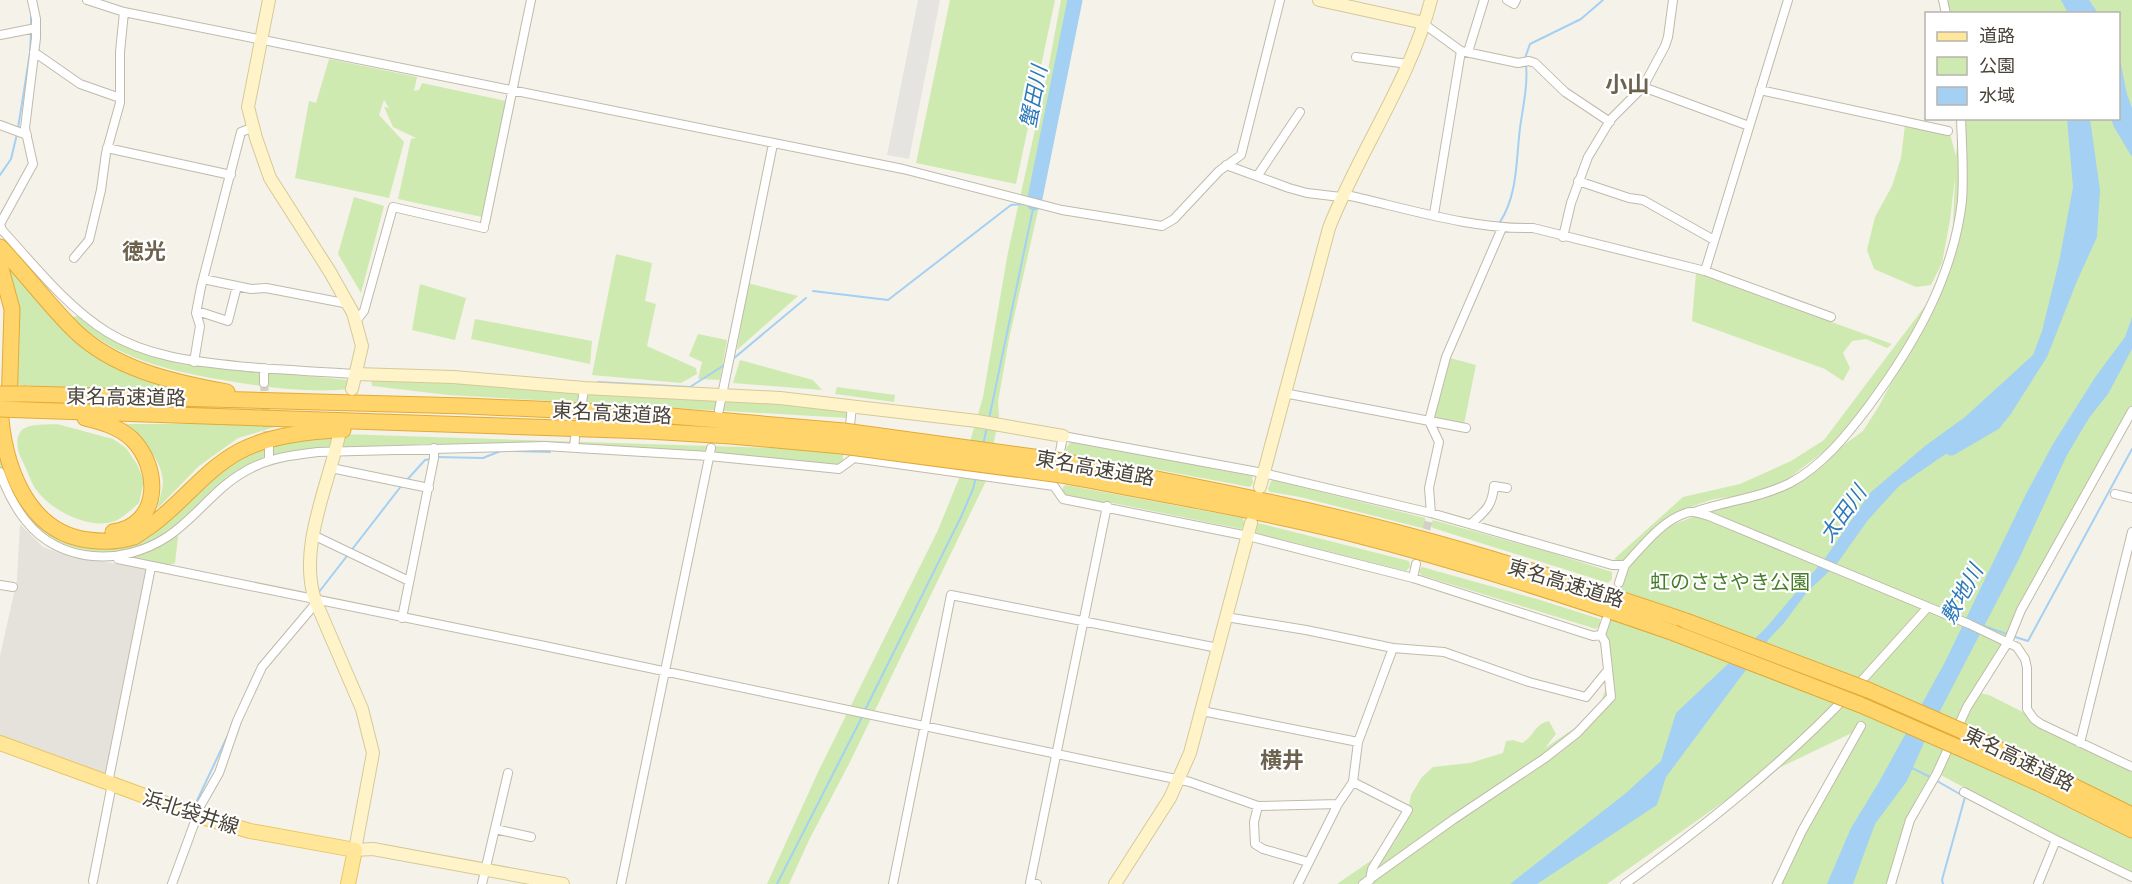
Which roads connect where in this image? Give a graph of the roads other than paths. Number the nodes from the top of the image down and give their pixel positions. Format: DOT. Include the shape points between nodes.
graph roads {
  1 [pos="32,0"];
  2 [pos="87,0"];
  3 [pos="269,0"];
  4 [pos="531,0"];
  5 [pos="1280,0"];
  6 [pos="1319,0"];
  7 [pos="1431,0"];
  8 [pos="1484,0"];
  9 [pos="1507,0"];
  10 [pos="1516,0"];
  11 [pos="1673,0"];
  12 [pos="1788,0"];
  13 [pos="124,12"];
  14 [pos="1424,23"];
  15 [pos="36,28"];
  16 [pos="0,35"];
  17 [pos="260,41"];
  18 [pos="1464,51"];
  19 [pos="34,52"];
  20 [pos="1356,57"];
  21 [pos="1408,64"];
  22 [pos="1643,87"];
  23 [pos="1760,90"];
  24 [pos="512,92"];
  25 [pos="120,98"];
  26 [pos="1300,112"];
  27 [pos="1961,120"];
  28 [pos="1610,122"];
  29 [pos="0,125"];
  30 [pos="1749,126"];
  31 [pos="254,127"];
  32 [pos="1948,131"];
  33 [pos="27,135"];
  34 [pos="773,144"];
  35 [pos="107,148"];
  36 [pos="1226,165"];
  37 [pos="1258,175"];
  38 [pos="231,176"];
  39 [pos="1578,181"];
  40 [pos="1342,195"];
  41 [pos="1434,214"];
  42 [pos="1502,228"];
  43 [pos="1563,237"];
  44 [pos="1714,240"];
  45 [pos="0,247"];
  46 [pos="74,258"];
  47 [pos="0,265"];
  48 [pos="1705,271"];
  49 [pos="203,279"];
  50 [pos="237,286"];
  51 [pos="349,304"];
  52 [pos="196,311"];
  53 [pos="1831,317"];
  54 [pos="356,321"];
  55 [pos="194,362"];
  56 [pos="264,368"];
  57 [pos="356,374"];
  58 [pos="264,383"];
  59 [pos="584,388"];
  60 [pos="352,389"];
  61 [pos="1284,393"];
  62 [pos="0,394"];
  63 [pos="722,395"];
  64 [pos="286,401"];
  65 [pos="582,403"];
  66 [pos="852,406"];
  67 [pos="0,408"];
  68 [pos="719,410"];
  69 [pos="53,411"];
  70 [pos="2132,411"];
  71 [pos="1429,421"];
  72 [pos="529,427"];
  73 [pos="1466,428"];
  74 [pos="339,435"];
  75 [pos="1063,436"];
  76 [pos="843,438"];
  77 [pos="268,447"];
  78 [pos="434,448"];
  79 [pos="336,452"];
  80 [pos="710,452"];
  81 [pos="269,460"];
  82 [pos="847,463"];
  83 [pos="332,468"];
  84 [pos="0,472"];
  85 [pos="1263,473"];
  86 [pos="1059,474"];
  87 [pos="1260,487"];
  88 [pos="429,488"];
  89 [pos="1507,489"];
  90 [pos="2115,494"];
  91 [pos="2132,498"];
  92 [pos="1107,506"];
  93 [pos="1693,512"];
  94 [pos="1431,513"];
  95 [pos="1251,523"];
  96 [pos="1471,524"];
  97 [pos="2132,532"];
  98 [pos="314,535"];
  99 [pos="1248,536"];
  100 [pos="109,557"];
  101 [pos="1416,564"];
  102 [pos="1625,565"];
  103 [pos="152,567"];
  104 [pos="1413,578"];
  105 [pos="410,581"];
  106 [pos="1619,583"];
  107 [pos="0,585"];
  108 [pos="13,587"];
  109 [pos="315,602"];
  110 [pos="1928,607"];
  111 [pos="1226,617"];
  112 [pos="402,618"];
  113 [pos="1606,620"];
  114 [pos="1083,621"];
  115 [pos="1601,635"];
  116 [pos="2008,642"];
  117 [pos="1218,648"];
  118 [pos="1393,648"];
  119 [pos="1608,670"];
  120 [pos="666,672"];
  121 [pos="1202,711"];
  122 [pos="926,726"];
  123 [pos="1861,726"];
  124 [pos="1359,742"];
  125 [pos="0,743"];
  126 [pos="2080,743"];
  127 [pos="1057,753"];
  128 [pos="2132,767"];
  129 [pos="508,773"];
  130 [pos="1180,780"];
  131 [pos="1353,782"];
  132 [pos="110,784"];
  133 [pos="1964,792"];
  134 [pos="1338,804"];
  135 [pos="1258,806"];
  136 [pos="196,815"];
  137 [pos="2132,815"];
  138 [pos="495,830"];
  139 [pos="2132,830"];
  140 [pos="531,837"];
  141 [pos="2056,840"];
  142 [pos="355,850"];
  143 [pos="1308,862"];
  144 [pos="485,870"];
  145 [pos="2132,877"];
  146 [pos="93,881"];
  147 [pos="1367,882"];
  148 [pos="172,884"];
  149 [pos="348,884"];
  150 [pos="482,884"];
  151 [pos="563,884"];
  152 [pos="621,884"];
  153 [pos="893,884"];
  154 [pos="1037,884"];
  155 [pos="1115,884"];
  156 [pos="1298,884"];
  157 [pos="1625,884"];
  158 [pos="1777,884"];
  159 [pos="1891,884"];
  160 [pos="2038,884"];
  1 -- 15 [label="street"];
  2 -- 13 [label="street"];
  3 -- 17 [label="street"];
  4 -- 24 [label="street"];
  5 -- 36 [label="street" via="1241,155"];
  6 -- 14 [label="street"];
  7 -- 14 [label="street"];
  8 -- 18 [label="street"];
  9 -- 10 [label="street" via="1514,4"];
  11 -- 22 [label="street" via="1668,37"];
  12 -- 23 [label="street"];
  13 -- 17 [label="street"];
  13 -- 25 [label="street"];
  14 -- 18 [label="street"];
  14 -- 21 [label="street"];
  15 -- 16 [label="street"];
  15 -- 19 [label="street"];
  17 -- 24 [label="street"];
  17 -- 31 [label="street" via="248,106"];
  18 -- 28 [label="street" via="1535,63 1565,92"];
  18 -- 41 [label="street"];
  19 -- 25 [label="street" via="80,84"];
  19 -- 33 [label="street" via="25,118"];
  20 -- 21 [label="street"];
  21 -- 40 [label="street"];
  22 -- 28 [label="street"];
  22 -- 30 [label="street"];
  23 -- 30 [label="street"];
  23 -- 32 [label="street"];
  24 -- 34 [label="street"];
  24 -- 54 [label="street" via="484,225 393,207 364,311"];
  25 -- 35 [label="street"];
  26 -- 37 [label="street"];
  27 -- 93 [label="street" via="1963,171 1953,246 1935,299 1898,365 1855,424 1814,466 1792,482 1770,492"];
  28 -- 39 [label="street"];
  29 -- 33 [label="street"];
  30 -- 44 [label="street"];
  31 -- 38 [label="street" via="242,132"];
  31 -- 51 [label="street" via="270,178"];
  33 -- 55 [label="street" via="33,164 0,224 2,230 69,302 101,328 159,355"];
  34 -- 36 [label="street" via="903,170 1062,210 1162,226"];
  34 -- 63 [label="street"];
  35 -- 38 [label="street"];
  35 -- 46 [label="street" via="88,240"];
  36 -- 37 [label="street"];
  37 -- 40 [label="street" via="1307,192"];
  38 -- 49 [label="street"];
  39 -- 43 [label="street"];
  39 -- 44 [label="street" via="1642,200"];
  40 -- 41 [label="street"];
  40 -- 61 [label="street" via="1320,258"];
  41 -- 42 [label="street"];
  42 -- 43 [label="street" via="1533,228"];
  42 -- 71 [label="street" via="1446,357"];
  43 -- 48 [label="street"];
  44 -- 48 [label="street"];
  45 -- 64 [label="highway" via="74,330 123,363 175,381"];
  47 -- 69 [label="highway" via="12,309 9,426 30,490 45,510 68,526 101,533 130,527 148,507 152,496 151,471 144,456 133,440 118,429"];
  48 -- 53 [label="street"];
  49 -- 50 [label="street"];
  49 -- 52 [label="street"];
  50 -- 51 [label="street"];
  50 -- 52 [label="street" via="228,321"];
  51 -- 54 [label="street"];
  52 -- 55 [label="street" via="200,326"];
  54 -- 57 [label="street" via="362,346"];
  55 -- 56 [label="street"];
  56 -- 57 [label="street"];
  56 -- 58 [label="street"];
  57 -- 59 [label="street"];
  57 -- 60 [label="street"];
  59 -- 63 [label="street"];
  59 -- 65 [label="street"];
  61 -- 71 [label="street"];
  61 -- 85 [label="street"];
  62 -- 64 [label="highway, 東名高速道路, bridge"];
  63 -- 66 [label="street"];
  63 -- 68 [label="street"];
  64 -- 76 [label="highway, 東名高速道路" via="647,414"];
  66 -- 75 [label="street"];
  66 -- 82 [label="street"];
  67 -- 69 [label="highway, 東名高速道路, bridge"];
  67 -- 72 [label="highway" via="12,468 22,494 39,516 66,534 101,542 135,536 162,518 218,464 243,449 278,438 325,430"];
  69 -- 72 [label="highway, 東名高速道路"];
  70 -- 116 [label="street" via="2021,610"];
  71 -- 73 [label="street"];
  71 -- 94 [label="street" via="1439,442 1429,488"];
  72 -- 76 [label="highway, 東名高速道路"];
  74 -- 79 [label="street"];
  75 -- 85 [label="street"];
  75 -- 86 [label="street"];
  76 -- 86 [label="highway, 東名高速道路, bridge"];
  77 -- 81 [label="street"];
  78 -- 79 [label="street"];
  78 -- 80 [label="street" via="574,443"];
  78 -- 88 [label="street"];
  79 -- 81 [label="street"];
  79 -- 83 [label="street"];
  80 -- 82 [label="street" via="839,468"];
  80 -- 120 [label="street"];
  81 -- 100 [label="street" via="230,481 165,539 134,554"];
  82 -- 86 [label="street" via="854,458 982,475"];
  83 -- 88 [label="street"];
  83 -- 98 [label="street"];
  84 -- 100 [label="street" via="15,506 42,536 76,553"];
  85 -- 87 [label="street"];
  85 -- 94 [label="street"];
  86 -- 92 [label="street" via="1063,499"];
  86 -- 137 [label="highway, 東名高速道路, bridge" via="1232,494 1407,535 1583,587 1686,621 1868,690 1962,731"];
  86 -- 139 [label="highway, 東名高速道路, bridge" via="1346,532 1581,600 1819,688 2038,783"];
  88 -- 105 [label="street"];
  89 -- 96 [label="street" via="1494,486 1489,508"];
  90 -- 91 [label="street"];
  92 -- 99 [label="street"];
  92 -- 114 [label="street"];
  93 -- 102 [label="street" via="1659,530"];
  93 -- 110 [label="street"];
  94 -- 96 [label="street"];
  95 -- 99 [label="street"];
  96 -- 102 [label="street" via="1612,565"];
  97 -- 126 [label="street"];
  98 -- 105 [label="street"];
  98 -- 109 [label="street" via="309,564"];
  99 -- 104 [label="street"];
  99 -- 111 [label="street"];
  100 -- 103 [label="street"];
  101 -- 104 [label="street"];
  102 -- 106 [label="street"];
  103 -- 109 [label="street"];
  103 -- 132 [label="street"];
  104 -- 115 [label="street" via="1593,636"];
  105 -- 112 [label="street"];
  107 -- 108 [label="street"];
  109 -- 112 [label="street"];
  109 -- 136 [label="street" via="262,667 219,773"];
  109 -- 142 [label="street" via="362,709 373,753"];
  110 -- 116 [label="street"];
  110 -- 157 [label="street" via="1824,719 1734,799"];
  111 -- 117 [label="street"];
  111 -- 118 [label="street"];
  112 -- 120 [label="street"];
  113 -- 115 [label="street"];
  114 -- 117 [label="street"];
  114 -- 122 [label="street" via="951,595"];
  114 -- 127 [label="street"];
  115 -- 119 [label="street"];
  116 -- 126 [label="street" via="2025,658 2027,709 2034,719"];
  116 -- 159 [label="street" via="1968,707 1910,820"];
  117 -- 121 [label="street"];
  118 -- 119 [label="street" via="1443,652 1586,697"];
  118 -- 124 [label="street"];
  119 -- 147 [label="street" via="1611,697 1577,733"];
  120 -- 122 [label="street"];
  120 -- 152 [label="street"];
  121 -- 124 [label="street"];
  121 -- 130 [label="street"];
  122 -- 127 [label="street"];
  122 -- 153 [label="street"];
  123 -- 158 [label="street"];
  124 -- 131 [label="street"];
  125 -- 132 [label="main road, 浜北袋井線"];
  126 -- 128 [label="street"];
  127 -- 130 [label="street"];
  127 -- 154 [label="street" via="1030,883"];
  129 -- 138 [label="street"];
  130 -- 135 [label="street"];
  130 -- 155 [label="street"];
  131 -- 134 [label="street"];
  131 -- 147 [label="street" via="1408,810"];
  132 -- 136 [label="main road, 浜北袋井線"];
  132 -- 146 [label="street"];
  133 -- 141 [label="street"];
  134 -- 135 [label="street"];
  134 -- 143 [label="street"];
  135 -- 143 [label="street" via="1255,844"];
  136 -- 142 [label="main road, 浜北袋井線" via="250,831"];
  136 -- 148 [label="street"];
  138 -- 140 [label="street"];
  138 -- 144 [label="street"];
  141 -- 145 [label="street"];
  141 -- 160 [label="street"];
  142 -- 144 [label="street" via="373,849"];
  142 -- 149 [label="main road"];
  143 -- 156 [label="street"];
  144 -- 150 [label="street"];
  144 -- 151 [label="street"];
}
